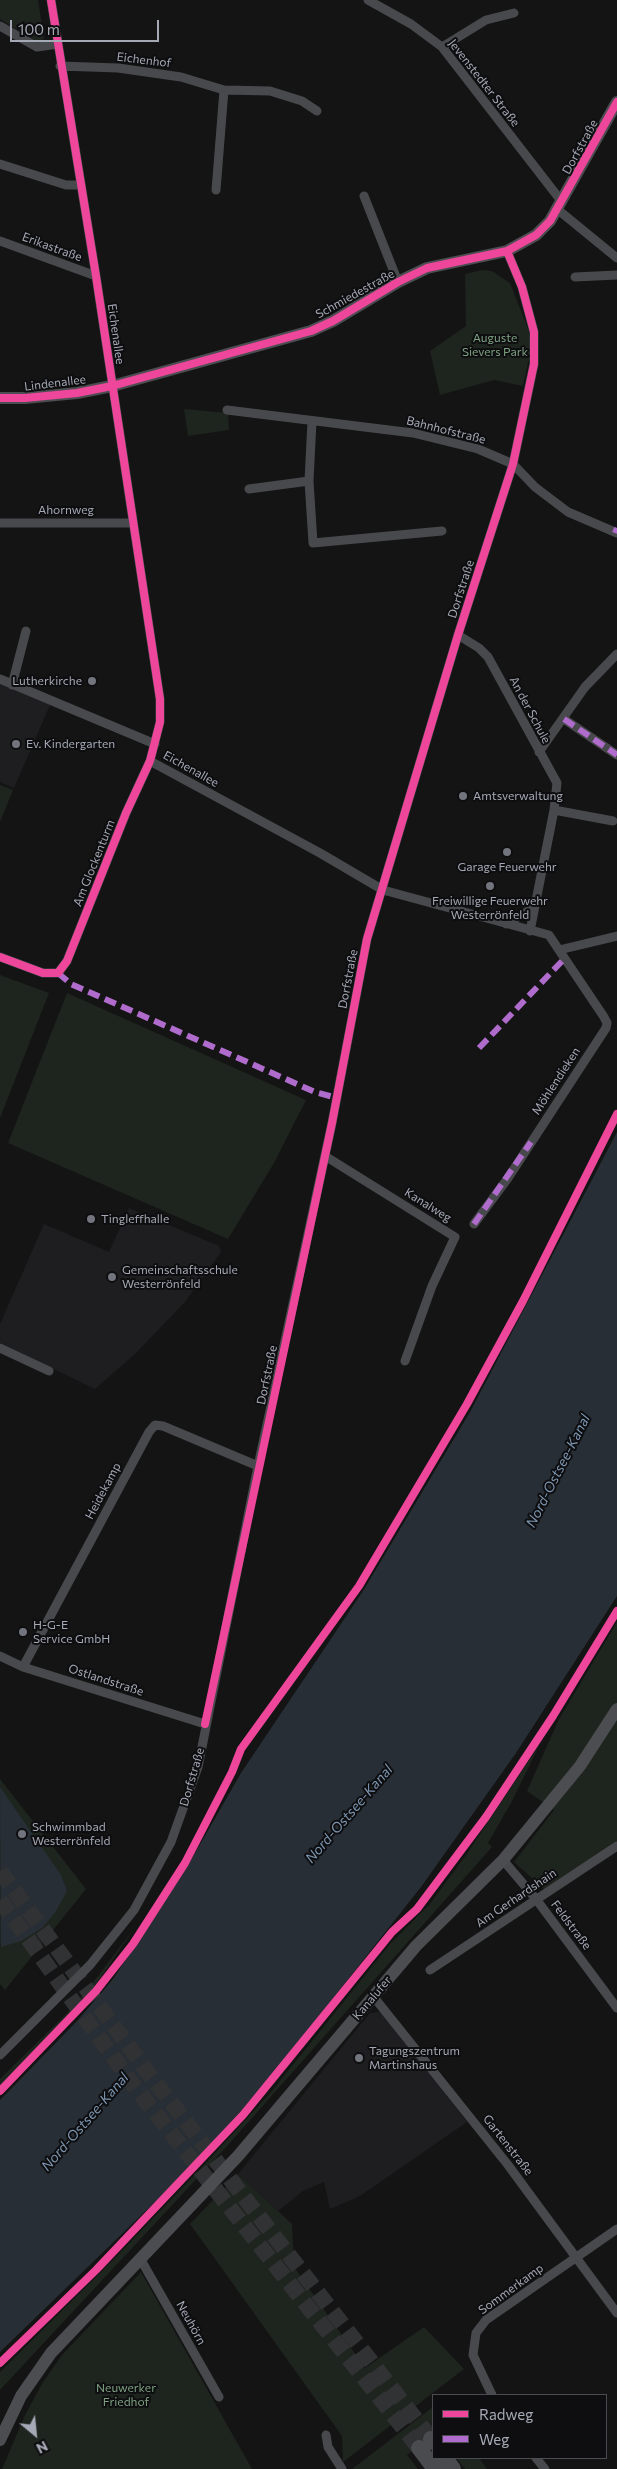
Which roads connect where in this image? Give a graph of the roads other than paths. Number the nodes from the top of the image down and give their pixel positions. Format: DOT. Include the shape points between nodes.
graph roads {
  1 [pos="51,0"];
  2 [pos="368,0"];
  3 [pos="382,3"];
  4 [pos="514,13"];
  5 [pos="0,26"];
  6 [pos="58,44"];
  7 [pos="442,47"];
  8 [pos="60,66"];
  9 [pos="224,90"];
  10 [pos="617,102"];
  11 [pos="317,111"];
  12 [pos="0,164"];
  13 [pos="80,185"];
  14 [pos="216,190"];
  15 [pos="364,196"];
  16 [pos="560,205"];
  17 [pos="0,241"];
  18 [pos="507,251"];
  19 [pos="617,258"];
  20 [pos="617,275"];
  21 [pos="96,276"];
  22 [pos="575,277"];
  23 [pos="398,282"];
  24 [pos="112,386"];
  25 [pos="0,398"];
  26 [pos="227,410"];
  27 [pos="312,421"];
  28 [pos="513,464"];
  29 [pos="309,481"];
  30 [pos="249,489"];
  31 [pos="0,523"];
  32 [pos="132,523"];
  33 [pos="442,530"];
  34 [pos="616,531"];
  35 [pos="26,631"];
  36 [pos="458,634"];
  37 [pos="617,654"];
  38 [pos="0,679"];
  39 [pos="12,685"];
  40 [pos="564,719"];
  41 [pos="155,744"];
  42 [pos="539,752"];
  43 [pos="617,754"];
  44 [pos="150,761"];
  45 [pos="554,810"];
  46 [pos="613,821"];
  47 [pos="383,890"];
  48 [pos="533,908"];
  49 [pos="506,924"];
  50 [pos="530,931"];
  51 [pos="617,936"];
  52 [pos="559,950"];
  53 [pos="0,957"];
  54 [pos="325,1156"];
  55 [pos="474,1224"];
  56 [pos="0,1348"];
  57 [pos="405,1361"];
  58 [pos="48,1371"];
  59 [pos="258,1466"];
  60 [pos="0,1656"];
  61 [pos="23,1667"];
  62 [pos="617,1709"];
  63 [pos="205,1724"];
  64 [pos="617,1846"];
  65 [pos="503,1860"];
  66 [pos="536,1899"];
  67 [pos="430,1970"];
  68 [pos="373,1996"];
  69 [pos="617,2008"];
  70 [pos="0,2055"];
  71 [pos="617,2229"];
  72 [pos="576,2259"];
  73 [pos="141,2260"];
  74 [pos="617,2313"];
  75 [pos="492,2394"];
  76 [pos="219,2397"];
  77 [pos="326,2435"];
  78 [pos="0,2440"];
  79 [pos="428,2443"];
  80 [pos="432,2458"];
  81 [pos="537,2459"];
  82 [pos="342,2469"];
  83 [pos="545,2469"];
  1 -- 6 [label="street, Eichenallee"];
  2 -- 3 [label="street, Jevenstedter Straße"];
  3 -- 7 [label="street, Jevenstedter Straße"];
  4 -- 7 [label="street" via="486,20"];
  5 -- 6 [label="street" via="38,47"];
  6 -- 8 [label="street, Eichenallee"];
  7 -- 16 [label="street, Jevenstedter Straße"];
  8 -- 9 [label="street, Eichenhof" via="118,68 181,77"];
  8 -- 13 [label="street, Eichenallee"];
  9 -- 11 [label="street, Eichenhof" via="270,91 302,101"];
  9 -- 14 [label="street"];
  10 -- 16 [label="street, Dorfstraße"];
  12 -- 13 [label="street" via="66,186"];
  13 -- 21 [label="street, Eichenallee"];
  15 -- 23 [label="street, Schmiedestraße"];
  16 -- 18 [label="street, Schmiedestraße" via="536,235"];
  16 -- 19 [label="street, Jevenstedter Straße"];
  17 -- 21 [label="street, Erikastraße"];
  18 -- 23 [label="street, Schmiedestraße" via="427,268"];
  18 -- 28 [label="street, Dorfstraße" via="522,287 536,353"];
  20 -- 22 [label="street"];
  21 -- 24 [label="street, Eichenallee"];
  23 -- 24 [label="street, Schmiedestraße" via="311,331"];
  24 -- 25 [label="street, Lindenallee" via="60,395"];
  24 -- 32 [label="street, Eichenallee"];
  26 -- 27 [label="street, Bahnhofstraße"];
  27 -- 28 [label="street, Bahnhofstraße" via="413,433 478,449"];
  27 -- 29 [label="street"];
  28 -- 34 [label="street" via="535,487 568,512"];
  28 -- 36 [label="street, Dorfstraße"];
  29 -- 30 [label="street"];
  29 -- 33 [label="street" via="313,542"];
  31 -- 32 [label="street, Ahornweg"];
  32 -- 41 [label="street, Eichenallee" via="160,699 160,722"];
  35 -- 39 [label="street"];
  36 -- 42 [label="street, An der Schule" via="488,657"];
  36 -- 47 [label="street, Dorfstraße"];
  37 -- 40 [label="street" via="585,687"];
  38 -- 39 [label="street"];
  39 -- 41 [label="street"];
  40 -- 42 [label="street"];
  40 -- 43 [label="street"];
  41 -- 44 [label="street, Eichenallee"];
  42 -- 45 [label="street, An der Schule" via="556,783"];
  44 -- 47 [label="street, Eichenallee"];
  44 -- 53 [label="street, Am Glockenturm" via="67,961 58,973 43,974"];
  45 -- 46 [label="street"];
  45 -- 48 [label="street, An der Schule"];
  47 -- 49 [label="street, Eichenallee"];
  47 -- 54 [label="street, Dorfstraße" via="367,939"];
  48 -- 49 [label="street"];
  48 -- 50 [label="street, An der Schule"];
  49 -- 50 [label="street, Möhlendieken"];
  50 -- 52 [label="street, Möhlendieken" via="549,935"];
  51 -- 52 [label="street"];
  52 -- 55 [label="street, Möhlendieken" via="604,1017 606,1028 508,1178"];
  54 -- 57 [label="street, Kanalweg" via="455,1237 432,1286"];
  54 -- 59 [label="street, Dorfstraße"];
  56 -- 58 [label="street"];
  59 -- 61 [label="street, Heidekamp" via="155,1425"];
  59 -- 63 [label="street, Dorfstraße"];
  60 -- 61 [label="street, Ostlandstraße"];
  61 -- 63 [label="street, Ostlandstraße"];
  62 -- 65 [label="street, Kanalufer" via="580,1766"];
  63 -- 70 [label="street, Dorfstraße" via="196,1773 171,1842 134,1910 90,1965"];
  64 -- 66 [label="street, Am Gerhardshain"];
  65 -- 66 [label="street, Feldstraße"];
  65 -- 68 [label="street, Kanalufer" via="416,1946"];
  66 -- 67 [label="street, Am Gerhardshain"];
  66 -- 69 [label="street, Feldstraße"];
  68 -- 72 [label="street, Gartenstraße" via="508,2164"];
  68 -- 73 [label="street, Kanalufer" via="238,2156"];
  71 -- 72 [label="street, Sommerkamp"];
  72 -- 74 [label="street, Gartenstraße"];
  72 -- 75 [label="street, Sommerkamp" via="486,2320 476,2333 473,2355"];
  73 -- 76 [label="street, Neuhörn"];
  73 -- 78 [label="street, Kanalufer" via="41,2365 21,2396"];
  77 -- 82 [label="street" via="328,2447"];
  79 -- 80 [label="highway"];
  81 -- 83 [label="street"];
}
